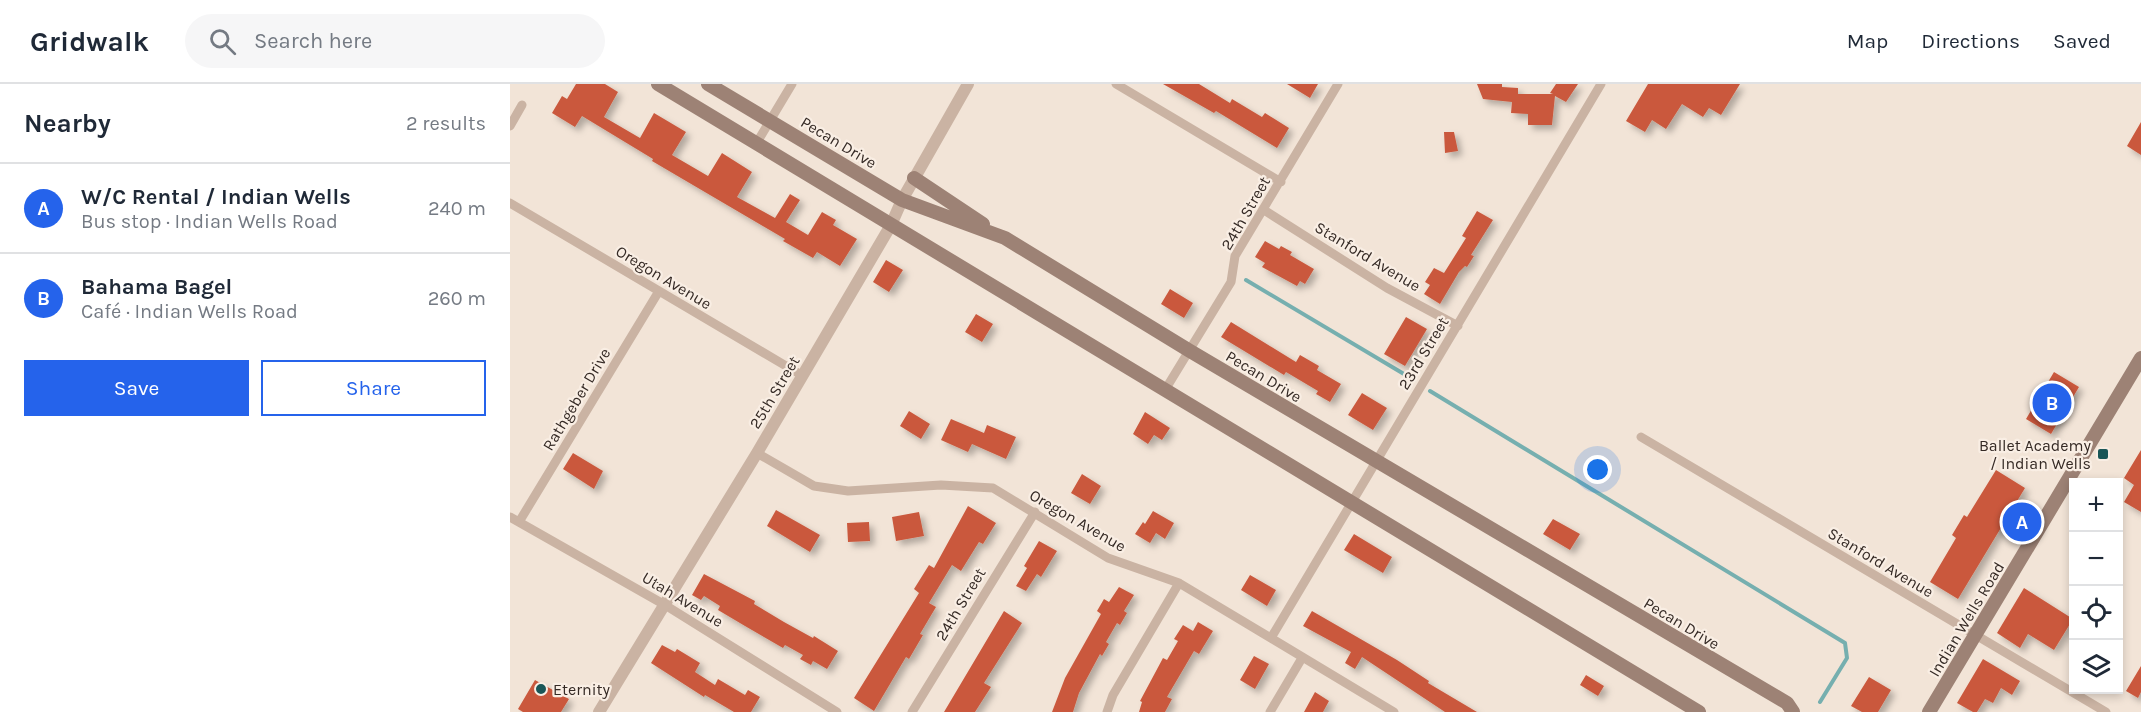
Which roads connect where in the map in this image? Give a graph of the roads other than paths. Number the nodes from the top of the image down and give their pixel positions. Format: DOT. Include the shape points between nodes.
graph roads {
  1 [pos="658,84"];
  2 [pos="708,84"];
  3 [pos="792,84"];
  4 [pos="968,84"];
  5 [pos="1116,84"];
  6 [pos="1338,84"];
  7 [pos="1601,84"];
  8 [pos="522,105"];
  9 [pos="770,120"];
  10 [pos="510,126"];
  11 [pos="756,144"];
  12 [pos="914,178"];
  13 [pos="1281,182"];
  14 [pos="902,200"];
  15 [pos="510,203"];
  16 [pos="1264,210"];
  17 [pos="891,225"];
  18 [pos="1005,238"];
  19 [pos="659,291"];
  20 [pos="1458,326"];
  21 [pos="1190,351"];
  22 [pos="2141,358"];
  23 [pos="803,376"];
  24 [pos="1165,390"];
  25 [pos="1641,437"];
  26 [pos="757,453"];
  27 [pos="1375,461"];
  28 [pos="1350,503"];
  29 [pos="1035,513"];
  30 [pos="510,517"];
  31 [pos="519,522"];
  32 [pos="1179,583"];
  33 [pos="665,604"];
  34 [pos="1975,635"];
  35 [pos="1271,638"];
  36 [pos="1302,658"];
  37 [pos="598,712"];
  38 [pos="837,712"];
  39 [pos="912,712"];
  40 [pos="1107,712"];
  41 [pos="1270,712"];
  42 [pos="1394,712"];
  43 [pos="1699,712"];
  44 [pos="1793,712"];
  45 [pos="1929,712"];
  46 [pos="2106,712"];
  1 -- 11 [label="main road"];
  2 -- 9 [label="main road, Pecan Drive"];
  3 -- 9 [label="street"];
  4 -- 12 [label="street, 25th Street"];
  5 -- 13 [label="street"];
  6 -- 13 [label="street, 24th Street"];
  7 -- 20 [label="street, 23rd Street"];
  8 -- 10 [label="street"];
  9 -- 11 [label="street"];
  9 -- 14 [label="main road, Pecan Drive"];
  11 -- 17 [label="main road"];
  12 -- 14 [label="street, 25th Street"];
  12 -- 18 [label="main road"];
  13 -- 16 [label="street, 24th Street"];
  14 -- 17 [label="street, 25th Street"];
  14 -- 18 [label="main road, Pecan Drive"];
  15 -- 19 [label="street, Oregon Avenue"];
  16 -- 20 [label="street, Stanford Avenue" via="1387,288"];
  16 -- 21 [label="street, 24th Street" via="1235,256 1231,282"];
  17 -- 23 [label="street, 25th Street"];
  17 -- 24 [label="main road"];
  18 -- 21 [label="main road, Pecan Drive"];
  19 -- 23 [label="street, Oregon Avenue"];
  19 -- 31 [label="street, Rathgeber Drive"];
  20 -- 27 [label="street, 23rd Street"];
  21 -- 24 [label="street, 24th Street"];
  21 -- 27 [label="main road, Pecan Drive"];
  22 -- 34 [label="main road, Indian Wells Road"];
  23 -- 26 [label="street, 25th Street"];
  24 -- 28 [label="main road"];
  25 -- 34 [label="street, Stanford Avenue"];
  26 -- 29 [label="street, Oregon Avenue" via="814,486 848,491 941,485 993,488"];
  26 -- 33 [label="street, 25th Street"];
  27 -- 28 [label="street, 23rd Street"];
  27 -- 44 [label="main road, Pecan Drive" via="1787,704"];
  28 -- 35 [label="street, 23rd Street"];
  28 -- 43 [label="main road"];
  29 -- 32 [label="street, Oregon Avenue" via="1108,558"];
  29 -- 39 [label="street, 24th Street"];
  30 -- 31 [label="street, Utah Avenue"];
  31 -- 33 [label="street, Utah Avenue"];
  32 -- 35 [label="street, Oregon Avenue"];
  32 -- 40 [label="street" via="1113,695"];
  33 -- 37 [label="street, 25th Street"];
  33 -- 38 [label="street, Utah Avenue"];
  34 -- 45 [label="main road, Indian Wells Road"];
  34 -- 46 [label="street, Stanford Avenue"];
  35 -- 36 [label="street, Oregon Avenue"];
  36 -- 41 [label="street"];
  36 -- 42 [label="street, Oregon Avenue"];
}
